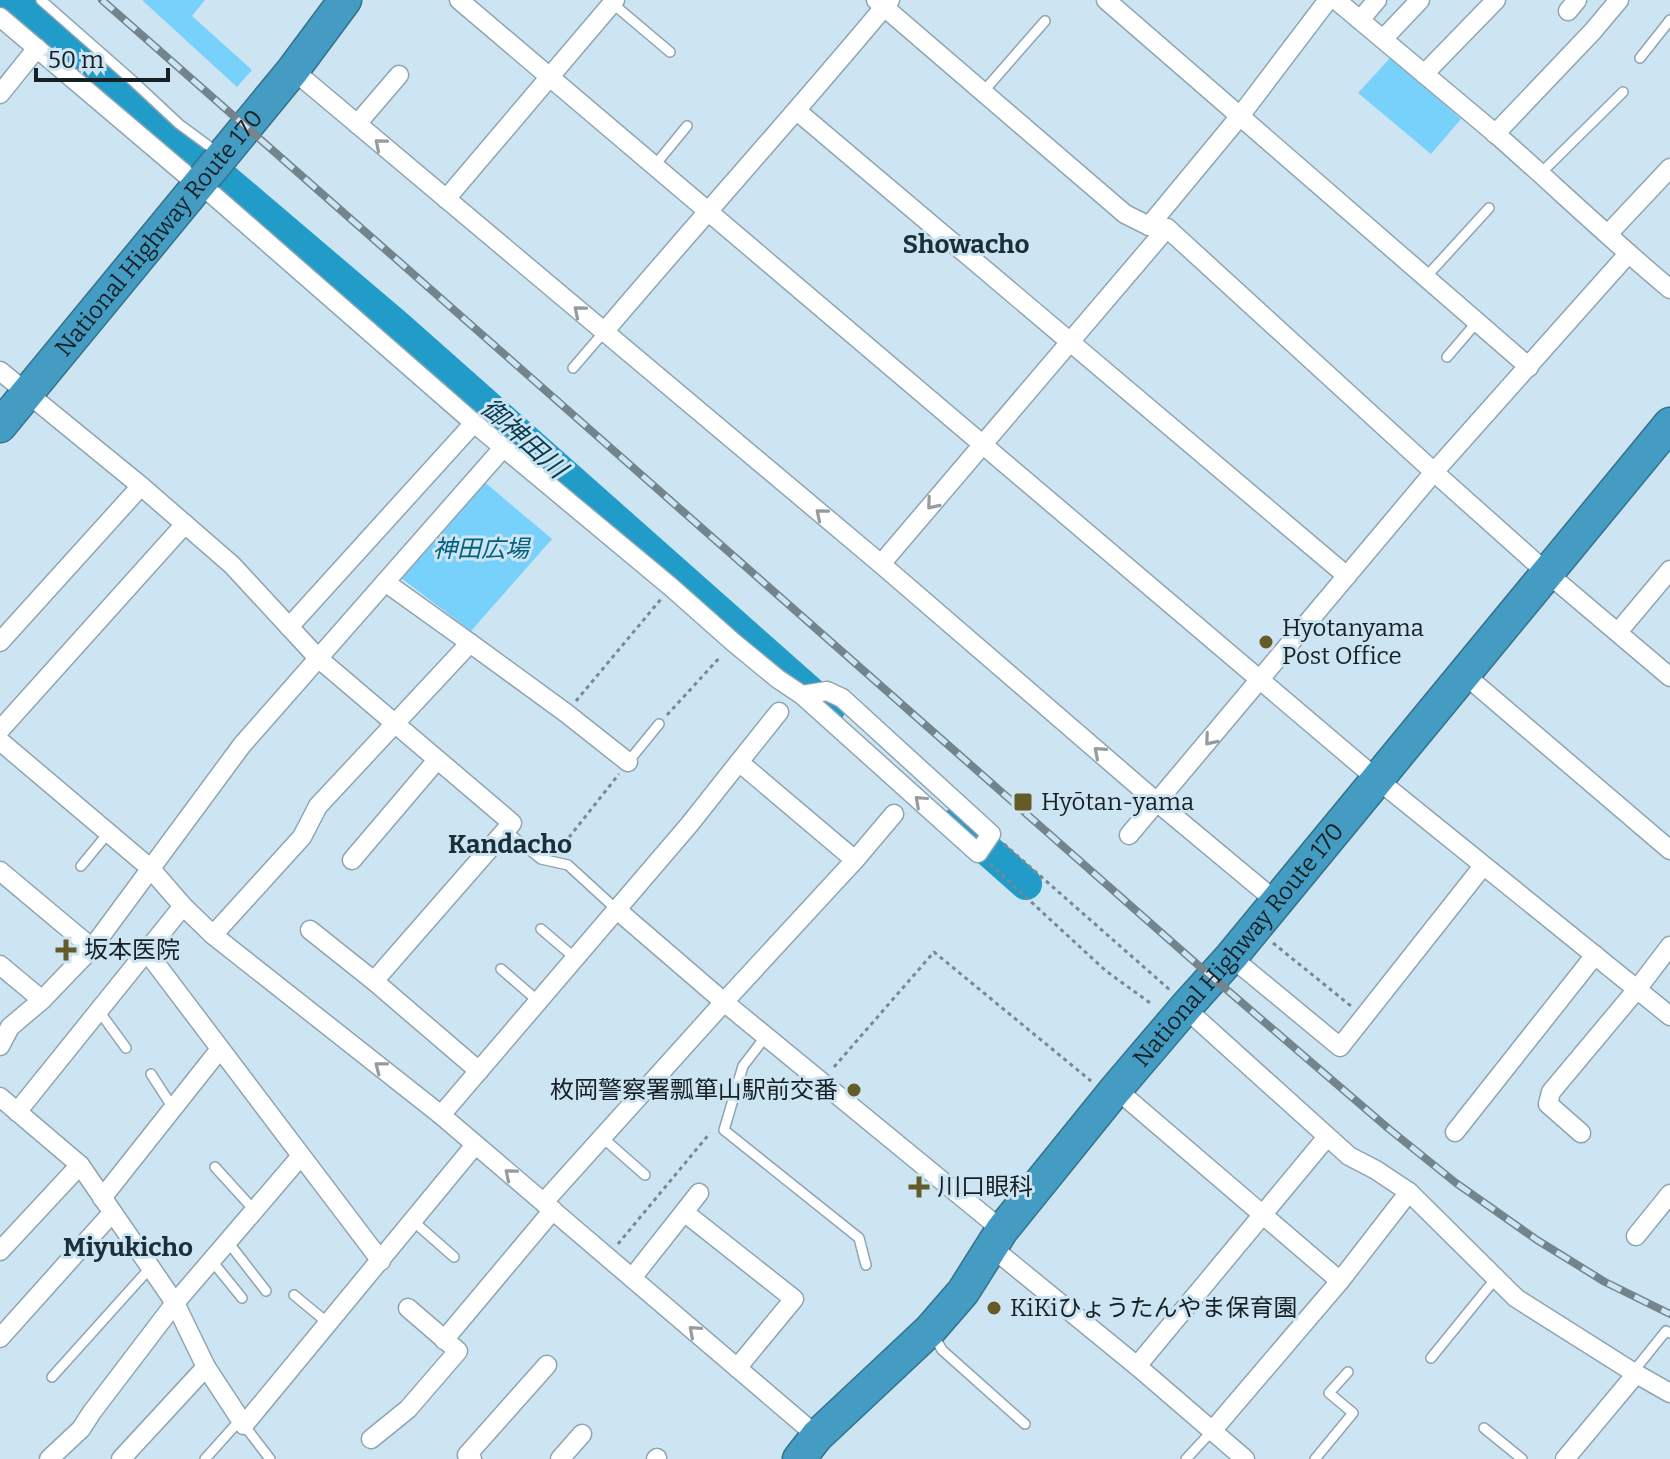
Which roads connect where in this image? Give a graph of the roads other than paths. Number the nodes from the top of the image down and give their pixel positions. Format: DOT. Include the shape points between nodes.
graph roads {
  1 [pos="41,0"];
  2 [pos="345,0"];
  3 [pos="459,0"];
  4 [pos="1106,0"];
  5 [pos="1328,0"];
  6 [pos="1336,0"];
  7 [pos="1377,0"];
  8 [pos="1420,0"];
  9 [pos="1496,0"];
  10 [pos="1619,0"];
  11 [pos="613,1"];
  12 [pos="883,2"];
  13 [pos="0,17"];
  14 [pos="1360,20"];
  15 [pos="1670,20"];
  16 [pos="1045,21"];
  17 [pos="1383,39"];
  18 [pos="37,48"];
  19 [pos="670,52"];
  20 [pos="1640,58"];
  21 [pos="293,70"];
  22 [pos="1424,74"];
  23 [pos="399,75"];
  24 [pos="549,76"];
  25 [pos="983,92"];
  26 [pos="1623,92"];
  27 [pos="0,94"];
  28 [pos="797,111"];
  29 [pos="1240,116"];
  30 [pos="357,124"];
  31 [pos="687,126"];
  32 [pos="1495,134"];
  33 [pos="655,165"];
  34 [pos="1670,168"];
  35 [pos="210,170"];
  36 [pos="1540,174"];
  37 [pos="446,199"];
  38 [pos="1489,208"];
  39 [pos="707,210"];
  40 [pos="1158,227"];
  41 [pos="1608,234"];
  42 [pos="1628,254"];
  43 [pos="1426,277"];
  44 [pos="1670,289"];
  45 [pos="1477,322"];
  46 [pos="604,332"];
  47 [pos="1070,342"];
  48 [pos="1447,357"];
  49 [pos="1529,367"];
  50 [pos="573,368"];
  51 [pos="0,371"];
  52 [pos="27,394"];
  53 [pos="474,423"];
  54 [pos="1670,424"];
  55 [pos="0,426"];
  56 [pos="983,445"];
  57 [pos="503,448"];
  58 [pos="1434,472"];
  59 [pos="141,486"];
  60 [pos="185,524"];
  61 [pos="881,564"];
  62 [pos="1670,570"];
  63 [pos="1546,572"];
  64 [pos="1347,576"];
  65 [pos="385,582"];
  66 [pos="289,627"];
  67 [pos="1618,632"];
  68 [pos="0,642"];
  69 [pos="470,643"];
  70 [pos="318,658"];
  71 [pos="1465,675"];
  72 [pos="1670,677"];
  73 [pos="1260,680"];
  74 [pos="805,694"];
  75 [pos="779,712"];
  76 [pos="394,724"];
  77 [pos="659,724"];
  78 [pos="0,730"];
  79 [pos="0,741"];
  80 [pos="437,760"];
  81 [pos="628,762"];
  82 [pos="739,762"];
  83 [pos="1378,780"];
  84 [pos="1158,803"];
  85 [pos="894,814"];
  86 [pos="506,831"];
  87 [pos="109,832"];
  88 [pos="1129,835"];
  89 [pos="1670,850"];
  90 [pos="352,860"];
  91 [pos="855,860"];
  92 [pos="81,866"];
  93 [pos="1483,866"];
  94 [pos="150,868"];
  95 [pos="0,871"];
  96 [pos="1277,902"];
  97 [pos="183,906"];
  98 [pos="616,909"];
  99 [pos="541,929"];
  100 [pos="310,930"];
  101 [pos="213,935"];
  102 [pos="1670,946"];
  103 [pos="92,948"];
  104 [pos="147,952"];
  105 [pos="1595,955"];
  106 [pos="1231,957"];
  107 [pos="575,958"];
  108 [pos="0,965"];
  109 [pos="501,969"];
  110 [pos="374,981"];
  111 [pos="1638,988"];
  112 [pos="42,1000"];
  113 [pos="538,1001"];
  114 [pos="724,1002"];
  115 [pos="1181,1002"];
  116 [pos="99,1011"];
  117 [pos="1670,1016"];
  118 [pos="5,1023"];
  119 [pos="766,1036"];
  120 [pos="0,1046"];
  121 [pos="126,1048"];
  122 [pos="220,1049"];
  123 [pos="479,1071"];
  124 [pos="151,1074"];
  125 [pos="1113,1093"];
  126 [pos="0,1097"];
  127 [pos="173,1108"];
  128 [pos="17,1112"];
  129 [pos="441,1115"];
  130 [pos="1455,1132"];
  131 [pos="1581,1133"];
  132 [pos="1327,1137"];
  133 [pos="603,1138"];
  134 [pos="475,1145"];
  135 [pos="301,1156"];
  136 [pos="80,1165"];
  137 [pos="215,1167"];
  138 [pos="645,1175"];
  139 [pos="1409,1192"];
  140 [pos="699,1193"];
  141 [pos="1670,1194"];
  142 [pos="107,1206"];
  143 [pos="549,1206"];
  144 [pos="255,1211"];
  145 [pos="684,1212"];
  146 [pos="1261,1214"];
  147 [pos="1663,1216"];
  148 [pos="413,1221"];
  149 [pos="1636,1236"];
  150 [pos="228,1242"];
  151 [pos="1000,1248"];
  152 [pos="0,1251"];
  153 [pos="454,1257"];
  154 [pos="212,1261"];
  155 [pos="381,1261"];
  156 [pos="866,1265"];
  157 [pos="150,1268"];
  158 [pos="632,1278"];
  159 [pos="1496,1278"];
  160 [pos="1340,1281"];
  161 [pos="266,1291"];
  162 [pos="294,1295"];
  163 [pos="242,1298"];
  164 [pos="175,1303"];
  165 [pos="408,1308"];
  166 [pos="329,1324"];
  167 [pos="930,1330"];
  168 [pos="1670,1333"];
  169 [pos="0,1338"];
  170 [pos="444,1340"];
  171 [pos="1431,1358"];
  172 [pos="547,1365"];
  173 [pos="1137,1366"];
  174 [pos="206,1367"];
  175 [pos="737,1368"];
  176 [pos="1348,1372"];
  177 [pos="1634,1373"];
  178 [pos="52,1377"];
  179 [pos="1670,1393"];
  180 [pos="242,1423"];
  181 [pos="1025,1424"];
  182 [pos="1484,1428"];
  183 [pos="1212,1431"];
  184 [pos="582,1434"];
  185 [pos="371,1439"];
  186 [pos="810,1451"];
  187 [pos="49,1459"];
  188 [pos="121,1459"];
  189 [pos="205,1459"];
  190 [pos="270,1459"];
  191 [pos="472,1459"];
  192 [pos="560,1459"];
  193 [pos="1186,1459"];
  194 [pos="1245,1459"];
  195 [pos="1315,1459"];
  196 [pos="1522,1459"];
  197 [pos="1565,1459"];
  1 -- 35 [label="lane" via="179,124"];
  2 -- 21 [label="highway, National Highway Route 170"];
  3 -- 24 [label="street"];
  4 -- 29 [label="street"];
  5 -- 29 [label="street"];
  6 -- 14 [label="street"];
  7 -- 14 [label="street"];
  8 -- 17 [label="street"];
  9 -- 22 [label="street"];
  10 -- 32 [label="street"];
  11 -- 19 [label="lane"];
  11 -- 24 [label="street"];
  12 -- 25 [label="street"];
  12 -- 28 [label="street"];
  13 -- 18 [label="street"];
  14 -- 17 [label="street"];
  15 -- 20 [label="lane"];
  16 -- 25 [label="lane"];
  17 -- 22 [label="street"];
  18 -- 27 [label="street"];
  18 -- 35 [label="street"];
  21 -- 30 [label="street"];
  21 -- 35 [label="highway, National Highway Route 170"];
  22 -- 32 [label="street"];
  23 -- 30 [label="street"];
  24 -- 33 [label="street"];
  24 -- 37 [label="street"];
  25 -- 40 [label="street" via="1125,214"];
  26 -- 36 [label="lane"];
  28 -- 39 [label="street"];
  28 -- 47 [label="street"];
  29 -- 40 [label="street"];
  29 -- 43 [label="street"];
  37 -- 30 [label="street, one-way"];
  31 -- 33 [label="lane"];
  32 -- 36 [label="street"];
  33 -- 39 [label="street"];
  34 -- 41 [label="street"];
  35 -- 52 [label="highway, National Highway Route 170"];
  35 -- 53 [label="street" via="213,195"];
  36 -- 41 [label="street"];
  46 -- 37 [label="street, one-way"];
  38 -- 43 [label="lane"];
  39 -- 46 [label="street"];
  39 -- 56 [label="street"];
  40 -- 47 [label="street"];
  40 -- 58 [label="street"];
  41 -- 42 [label="street"];
  42 -- 44 [label="street"];
  42 -- 49 [label="street"];
  43 -- 45 [label="street"];
  45 -- 48 [label="lane"];
  45 -- 49 [label="street"];
  46 -- 50 [label="lane"];
  61 -- 46 [label="street, one-way"];
  47 -- 56 [label="street"];
  47 -- 64 [label="street"];
  49 -- 58 [label="street"];
  51 -- 52 [label="street"];
  52 -- 55 [label="highway, National Highway Route 170"];
  52 -- 59 [label="street"];
  53 -- 57 [label="street"];
  53 -- 66 [label="street"];
  54 -- 63 [label="highway, National Highway Route 170"];
  56 -- 61 [label="street, one-way"];
  56 -- 73 [label="street"];
  57 -- 65 [label="street"];
  57 -- 74 [label="street" via="778,679"];
  58 -- 63 [label="street"];
  58 -- 64 [label="street"];
  59 -- 60 [label="street"];
  59 -- 68 [label="street"];
  60 -- 66 [label="street"];
  60 -- 78 [label="street"];
  84 -- 61 [label="street, one-way"];
  62 -- 67 [label="street"];
  63 -- 67 [label="street"];
  63 -- 71 [label="highway, National Highway Route 170"];
  64 -- 73 [label="street"];
  65 -- 69 [label="street"];
  65 -- 70 [label="street"];
  66 -- 70 [label="street"];
  67 -- 72 [label="street"];
  69 -- 76 [label="street"];
  69 -- 81 [label="street"];
  70 -- 76 [label="street"];
  70 -- 94 [label="street" via="242,745"];
  71 -- 83 [label="highway, National Highway Route 170"];
  71 -- 89 [label="street"];
  73 -- 83 [label="street"];
  73 -- 84 [label="street, one-way"];
  74 -- 74 [label="street, one-way" via="827,691 842,698 991,834 979,853"];
  75 -- 82 [label="street"];
  76 -- 80 [label="street"];
  76 -- 101 [label="street" via="318,806 302,837"];
  77 -- 81 [label="lane"];
  79 -- 87 [label="street"];
  80 -- 86 [label="street" via="512,823"];
  80 -- 90 [label="street"];
  82 -- 91 [label="street"];
  82 -- 98 [label="street"];
  83 -- 93 [label="street"];
  83 -- 96 [label="highway, National Highway Route 170"];
  84 -- 88 [label="street"];
  84 -- 96 [label="street"];
  85 -- 91 [label="street"];
  86 -- 98 [label="lane" via="541,859 568,865"];
  86 -- 110 [label="street"];
  87 -- 92 [label="lane"];
  87 -- 94 [label="street"];
  91 -- 114 [label="street"];
  93 -- 105 [label="street"];
  93 -- 106 [label="street" via="1340,1047"];
  94 -- 97 [label="street"];
  94 -- 103 [label="street"];
  95 -- 103 [label="street"];
  96 -- 106 [label="highway, National Highway Route 170"];
  97 -- 101 [label="street"];
  97 -- 104 [label="street"];
  98 -- 107 [label="street"];
  98 -- 114 [label="street"];
  99 -- 107 [label="lane"];
  100 -- 110 [label="street"];
  129 -- 101 [label="street, one-way"];
  102 -- 111 [label="street"];
  103 -- 112 [label="street"];
  104 -- 116 [label="street"];
  104 -- 122 [label="street"];
  105 -- 111 [label="street"];
  105 -- 130 [label="street"];
  106 -- 115 [label="highway, National Highway Route 170"];
  107 -- 113 [label="street"];
  108 -- 112 [label="street"];
  109 -- 113 [label="lane"];
  110 -- 123 [label="street"];
  111 -- 117 [label="street"];
  111 -- 131 [label="street" via="1551,1092 1548,1104"];
  112 -- 118 [label="street"];
  113 -- 123 [label="street"];
  114 -- 119 [label="street"];
  114 -- 133 [label="street"];
  115 -- 125 [label="highway, National Highway Route 170"];
  115 -- 132 [label="street"];
  116 -- 121 [label="lane"];
  116 -- 128 [label="street"];
  118 -- 120 [label="street"];
  119 -- 151 [label="street"];
  119 -- 156 [label="lane" via="743,1066 724,1130 859,1238"];
  122 -- 127 [label="street"];
  122 -- 135 [label="street"];
  123 -- 129 [label="street"];
  124 -- 127 [label="lane"];
  125 -- 146 [label="street"];
  125 -- 151 [label="highway, National Highway Route 170"];
  126 -- 128 [label="street"];
  127 -- 142 [label="street"];
  128 -- 136 [label="street"];
  129 -- 134 [label="street"];
  132 -- 139 [label="street"];
  132 -- 146 [label="street"];
  133 -- 138 [label="lane"];
  133 -- 143 [label="street"];
  143 -- 134 [label="street, one-way"];
  134 -- 148 [label="street"];
  135 -- 144 [label="street"];
  135 -- 155 [label="street"];
  136 -- 142 [label="street"];
  136 -- 152 [label="street"];
  137 -- 144 [label="lane"];
  139 -- 159 [label="street"];
  139 -- 160 [label="street"];
  140 -- 145 [label="street"];
  141 -- 147 [label="street"];
  142 -- 157 [label="street"];
  142 -- 169 [label="street"];
  143 -- 158 [label="street"];
  143 -- 170 [label="street"];
  144 -- 150 [label="street"];
  145 -- 158 [label="street"];
  145 -- 175 [label="street" via="794,1299"];
  146 -- 160 [label="street"];
  146 -- 173 [label="street"];
  147 -- 149 [label="street"];
  148 -- 153 [label="lane"];
  148 -- 155 [label="street"];
  150 -- 154 [label="street"];
  150 -- 161 [label="lane"];
  151 -- 167 [label="highway, National Highway Route 170"];
  151 -- 173 [label="street"];
  154 -- 163 [label="lane"];
  154 -- 164 [label="street"];
  155 -- 166 [label="street"];
  157 -- 164 [label="street"];
  157 -- 178 [label="lane"];
  175 -- 158 [label="street, one-way"];
  159 -- 171 [label="lane"];
  159 -- 177 [label="street" via="1516,1298"];
  160 -- 183 [label="street"];
  162 -- 166 [label="lane"];
  164 -- 174 [label="street"];
  164 -- 187 [label="street" via="81,1429"];
  165 -- 170 [label="street"];
  166 -- 180 [label="street"];
  167 -- 181 [label="lane" via="942,1350"];
  167 -- 186 [label="highway, National Highway Route 170"];
  168 -- 177 [label="lane" via="1666,1331"];
  170 -- 185 [label="street" via="458,1351 408,1409"];
  172 -- 191 [label="street" via="467,1455"];
  173 -- 183 [label="street"];
  174 -- 180 [label="street"];
  174 -- 188 [label="street"];
  175 -- 186 [label="street"];
  176 -- 195 [label="lane" via="1329,1393 1353,1413"];
  177 -- 179 [label="street"];
  177 -- 197 [label="street"];
  180 -- 189 [label="lane"];
  180 -- 190 [label="lane"];
  182 -- 196 [label="lane"];
  183 -- 193 [label="lane"];
  183 -- 194 [label="street"];
  184 -- 192 [label="street"];
}
